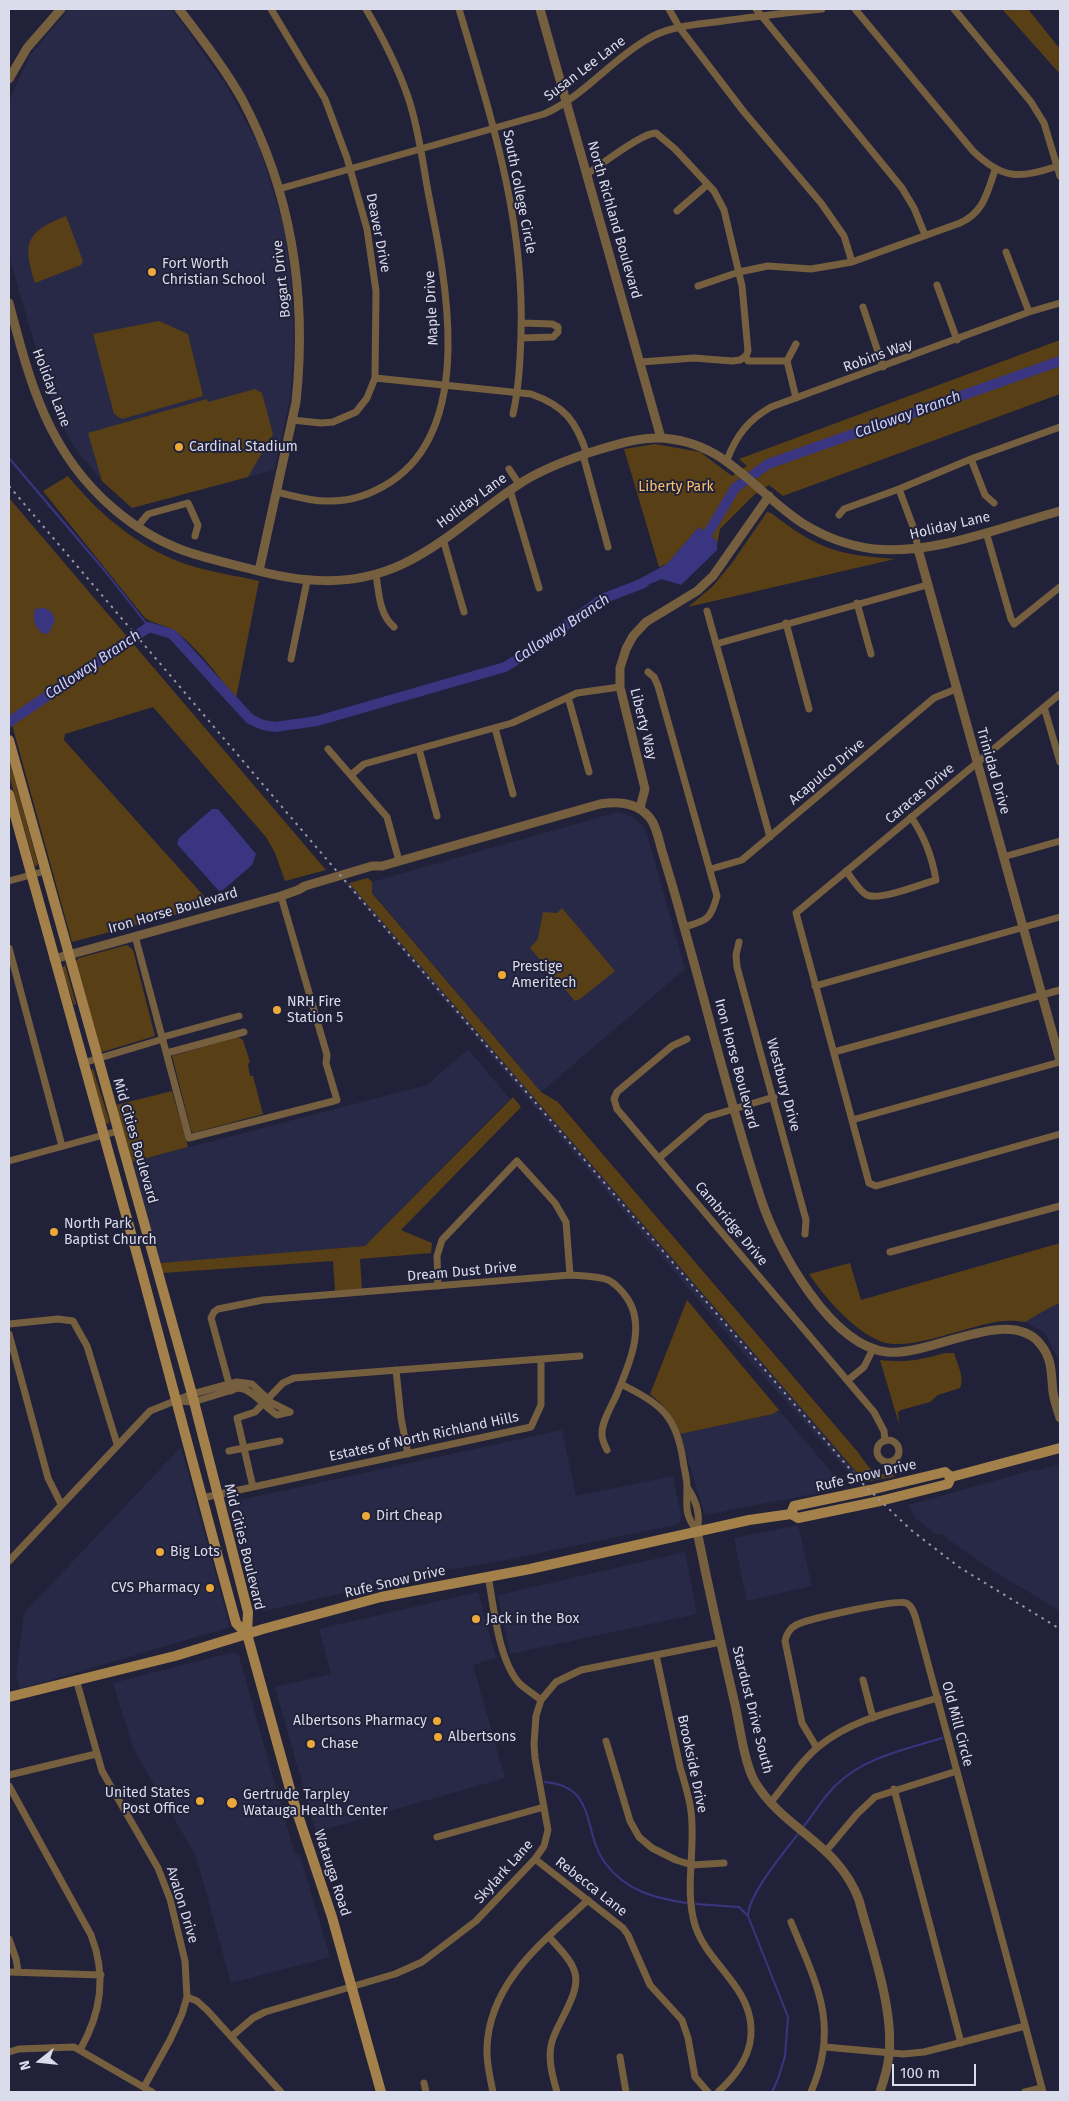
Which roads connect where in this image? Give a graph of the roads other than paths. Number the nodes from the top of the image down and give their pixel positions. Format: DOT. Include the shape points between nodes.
graph roads {
  1 [pos="61,9"];
  2 [pos="179,9"];
  3 [pos="271,9"];
  4 [pos="366,9"];
  5 [pos="459,9"];
  6 [pos="540,9"];
  7 [pos="669,9"];
  8 [pos="822,9"];
  9 [pos="855,9"];
  10 [pos="954,9"];
  11 [pos="758,12"];
  12 [pos="679,28"];
  13 [pos="9,79"];
  14 [pos="566,102"];
  15 [pos="494,128"];
  16 [pos="420,149"];
  17 [pos="1058,166"];
  18 [pos="350,168"];
  19 [pos="995,170"];
  20 [pos="587,174"];
  21 [pos="1060,176"];
  22 [pos="708,186"];
  23 [pos="279,189"];
  24 [pos="677,211"];
  25 [pos="925,235"];
  26 [pos="1006,252"];
  27 [pos="852,262"];
  28 [pos="740,272"];
  29 [pos="937,285"];
  30 [pos="698,286"];
  31 [pos="9,302"];
  32 [pos="1060,303"];
  33 [pos="863,307"];
  34 [pos="1029,312"];
  35 [pos="522,323"];
  36 [pos="521,338"];
  37 [pos="957,340"];
  38 [pos="796,344"];
  39 [pos="746,356"];
  40 [pos="786,361"];
  41 [pos="641,362"];
  42 [pos="883,367"];
  43 [pos="375,378"];
  44 [pos="444,386"];
  45 [pos="518,393"];
  46 [pos="796,398"];
  47 [pos="513,414"];
  48 [pos="292,420"];
  49 [pos="1060,427"];
  50 [pos="662,438"];
  51 [pos="585,454"];
  52 [pos="972,458"];
  53 [pos="727,460"];
  54 [pos="509,469"];
  55 [pos="519,484"];
  56 [pos="899,489"];
  57 [pos="510,490"];
  58 [pos="276,492"];
  59 [pos="766,493"];
  60 [pos="994,503"];
  61 [pos="1060,511"];
  62 [pos="839,515"];
  63 [pos="137,527"];
  64 [pos="986,532"];
  65 [pos="195,536"];
  66 [pos="443,539"];
  67 [pos="608,547"];
  68 [pos="918,549"];
  69 [pos="259,571"];
  70 [pos="376,575"];
  71 [pos="307,581"];
  72 [pos="927,585"];
  73 [pos="1060,587"];
  74 [pos="539,588"];
  75 [pos="857,603"];
  76 [pos="707,611"];
  77 [pos="464,612"];
  78 [pos="786,623"];
  79 [pos="394,627"];
  80 [pos="716,644"];
  81 [pos="871,654"];
  82 [pos="291,659"];
  83 [pos="648,672"];
  84 [pos="620,687"];
  85 [pos="956,689"];
  86 [pos="1060,694"];
  87 [pos="568,697"];
  88 [pos="1044,707"];
  89 [pos="809,709"];
  90 [pos="494,728"];
  91 [pos="9,740"];
  92 [pos="419,748"];
  93 [pos="328,749"];
  94 [pos="1060,762"];
  95 [pos="976,763"];
  96 [pos="589,772"];
  97 [pos="351,775"];
  98 [pos="9,794"];
  99 [pos="513,794"];
  100 [pos="640,808"];
  101 [pos="437,816"];
  102 [pos="911,817"];
  103 [pos="770,837"];
  104 [pos="1060,841"];
  105 [pos="1003,857"];
  106 [pos="399,861"];
  107 [pos="711,869"];
  108 [pos="45,871"];
  109 [pos="846,871"];
  110 [pos="31,875"];
  111 [pos="9,881"];
  112 [pos="281,896"];
  113 [pos="1060,917"];
  114 [pos="684,927"];
  115 [pos="1023,928"];
  116 [pos="135,936"];
  117 [pos="739,942"];
  118 [pos="9,948"];
  119 [pos="68,955"];
  120 [pos="54,959"];
  121 [pos="815,986"];
  122 [pos="1060,990"];
  123 [pos="1042,995"];
  124 [pos="239,1016"];
  125 [pos="244,1032"];
  126 [pos="163,1038"];
  127 [pos="687,1039"];
  128 [pos="834,1052"];
  129 [pos="167,1053"];
  130 [pos="97,1059"];
  131 [pos="1060,1061"];
  132 [pos="82,1063"];
  133 [pos="774,1097"];
  134 [pos="733,1109"];
  135 [pos="852,1120"];
  136 [pos="118,1131"];
  137 [pos="1060,1134"];
  138 [pos="102,1135"];
  139 [pos="62,1146"];
  140 [pos="659,1158"];
  141 [pos="9,1161"];
  142 [pos="1060,1206"];
  143 [pos="147,1234"];
  144 [pos="804,1234"];
  145 [pos="132,1239"];
  146 [pos="890,1252"];
  147 [pos="570,1275"];
  148 [pos="438,1286"];
  149 [pos="9,1324"];
  150 [pos="9,1334"];
  151 [pos="872,1348"];
  152 [pos="580,1356"];
  153 [pos="541,1359"];
  154 [pos="396,1370"];
  155 [pos="1054,1379"];
  156 [pos="848,1380"];
  157 [pos="621,1384"];
  158 [pos="1060,1386"];
  159 [pos="230,1388"];
  160 [pos="193,1398"];
  161 [pos="176,1400"];
  162 [pos="266,1402"];
  163 [pos="1060,1418"];
  164 [pos="280,1441"];
  165 [pos="886,1441"];
  166 [pos="117,1444"];
  167 [pos="244,1448"];
  168 [pos="1060,1448"];
  169 [pos="607,1450"];
  170 [pos="229,1451"];
  171 [pos="408,1454"];
  172 [pos="253,1487"];
  173 [pos="222,1494"];
  174 [pos="202,1498"];
  175 [pos="61,1504"];
  176 [pos="697,1531"];
  177 [pos="9,1561"];
  178 [pos="488,1576"];
  179 [pos="247,1634"];
  180 [pos="721,1642"];
  181 [pos="656,1655"];
  182 [pos="76,1679"];
  183 [pos="862,1680"];
  184 [pos="9,1697"];
  185 [pos="938,1698"];
  186 [pos="541,1700"];
  187 [pos="873,1718"];
  188 [pos="606,1741"];
  189 [pos="817,1748"];
  190 [pos="96,1754"];
  191 [pos="957,1771"];
  192 [pos="9,1776"];
  193 [pos="9,1786"];
  194 [pos="894,1789"];
  195 [pos="771,1802"];
  196 [pos="544,1807"];
  197 [pos="437,1837"];
  198 [pos="826,1851"];
  199 [pos="535,1858"];
  200 [pos="724,1863"];
  201 [pos="692,1865"];
  202 [pos="588,1900"];
  203 [pos="791,1922"];
  204 [pos="549,1937"];
  205 [pos="9,1939"];
  206 [pos="9,1972"];
  207 [pos="18,1972"];
  208 [pos="100,1975"];
  209 [pos="352,1987"];
  210 [pos="187,1997"];
  211 [pos="1024,2026"];
  212 [pos="232,2036"];
  213 [pos="961,2043"];
  214 [pos="825,2047"];
  215 [pos="80,2050"];
  216 [pos="9,2052"];
  217 [pos="889,2053"];
  218 [pos="620,2057"];
  219 [pos="424,2083"];
  220 [pos="144,2087"];
  221 [pos="1042,2090"];
  222 [pos="152,2092"];
  223 [pos="281,2092"];
  224 [pos="381,2092"];
  225 [pos="426,2092"];
  226 [pos="493,2092"];
  227 [pos="557,2092"];
  228 [pos="626,2092"];
  229 [pos="708,2092"];
  230 [pos="718,2092"];
  231 [pos="811,2092"];
  232 [pos="880,2092"];
  233 [pos="1025,2092"];
  1 -- 13 [label="street" via="27,48"];
  2 -- 23 [label="street, Bogart Drive" via="241,98 264,145"];
  3 -- 18 [label="street, Deaver Drive" via="325,98"];
  4 -- 16 [label="street, Maple Drive" via="389,49 406,91"];
  5 -- 15 [label="street, South College Circle"];
  6 -- 14 [label="street, North Richland Boulevard"];
  7 -- 12 [label="street"];
  8 -- 11 [label="street, Susan Lee Lane"];
  9 -- 19 [label="street" via="974,152"];
  10 -- 17 [label="street" via="1031,102 1044,123"];
  11 -- 12 [label="street, Susan Lee Lane"];
  11 -- 25 [label="street" via="902,188"];
  12 -- 14 [label="street, Susan Lee Lane" via="644,40"];
  12 -- 27 [label="street" via="821,203 844,236"];
  14 -- 15 [label="street, Susan Lee Lane" via="544,114"];
  14 -- 20 [label="street, North Richland Boulevard"];
  15 -- 16 [label="street, Susan Lee Lane"];
  15 -- 35 [label="street, South College Circle" via="509,188 520,258"];
  16 -- 18 [label="street, Susan Lee Lane"];
  16 -- 44 [label="street, Maple Drive" via="446,291 448,326"];
  17 -- 19 [label="street" via="1029,174"];
  17 -- 21 [label="street"];
  18 -- 23 [label="street, Susan Lee Lane"];
  18 -- 43 [label="street, Deaver Drive" via="367,229 376,291"];
  19 -- 25 [label="street" via="983,204 974,215"];
  20 -- 22 [label="street" via="636,140 656,133 675,148"];
  20 -- 41 [label="street, North Richland Boulevard"];
  22 -- 24 [label="street"];
  22 -- 28 [label="street" via="724,210"];
  23 -- 48 [label="street, Bogart Drive" via="293,242 300,293 300,353"];
  25 -- 27 [label="street"];
  26 -- 34 [label="street"];
  27 -- 28 [label="street" via="811,269 768,266"];
  28 -- 30 [label="street"];
  28 -- 39 [label="street"];
  29 -- 37 [label="street"];
  31 -- 63 [label="street, Holiday Lane" via="33,387 60,446 89,486"];
  32 -- 34 [label="street, Robins Way"];
  33 -- 42 [label="street"];
  34 -- 37 [label="street, Robins Way"];
  35 -- 36 [label="street, South College Circle"];
  35 -- 36 [label="street" via="552,324 558,327 558,332 553,337"];
  36 -- 45 [label="street, South College Circle"];
  37 -- 42 [label="street, Robins Way"];
  38 -- 40 [label="street"];
  39 -- 40 [label="street" via="748,361 755,362"];
  39 -- 41 [label="street" via="732,361 694,358"];
  40 -- 46 [label="street"];
  41 -- 50 [label="street, North Richland Boulevard"];
  42 -- 46 [label="street, Robins Way"];
  43 -- 44 [label="street"];
  43 -- 48 [label="street, Deaver Drive" via="367,398 356,412 326,423"];
  44 -- 45 [label="street"];
  44 -- 58 [label="street, Maple Drive" via="441,406 428,442 410,466 385,486 351,499 332,501"];
  45 -- 47 [label="street, South College Circle"];
  45 -- 51 [label="street" via="532,394 557,406 576,425"];
  46 -- 53 [label="street, Robins Way" via="751,421 738,436"];
  48 -- 58 [label="street, Bogart Drive"];
  49 -- 52 [label="street"];
  50 -- 51 [label="street, Holiday Lane" via="631,441"];
  50 -- 53 [label="street, Holiday Lane" via="694,444"];
  51 -- 55 [label="street, Holiday Lane"];
  51 -- 67 [label="street"];
  52 -- 56 [label="street"];
  52 -- 60 [label="street" via="986,495"];
  53 -- 59 [label="street, Holiday Lane"];
  54 -- 55 [label="street"];
  55 -- 57 [label="street, Holiday Lane"];
  56 -- 62 [label="street" via="844,509"];
  56 -- 68 [label="street, Trinidad Drive"];
  57 -- 66 [label="street, Holiday Lane"];
  57 -- 74 [label="street"];
  58 -- 69 [label="street, Bogart Drive"];
  59 -- 68 [label="street, Holiday Lane" via="802,522 835,539 873,549"];
  59 -- 84 [label="street, Liberty Way" via="713,576 688,597 646,622 633,636 620,668"];
  61 -- 64 [label="street, Holiday Lane"];
  63 -- 65 [label="street" via="148,514 188,502 198,525"];
  63 -- 69 [label="street, Holiday Lane" via="184,550"];
  64 -- 68 [label="street, Holiday Lane"];
  64 -- 73 [label="street" via="1014,624"];
  66 -- 70 [label="street, Holiday Lane" via="419,555"];
  66 -- 77 [label="street"];
  68 -- 72 [label="street, Trinidad Drive"];
  69 -- 71 [label="street, Holiday Lane"];
  70 -- 71 [label="street, Holiday Lane" via="328,582"];
  70 -- 79 [label="street" via="382,610"];
  71 -- 82 [label="street"];
  72 -- 75 [label="street"];
  72 -- 85 [label="street, Trinidad Drive"];
  75 -- 78 [label="street"];
  75 -- 81 [label="street"];
  76 -- 80 [label="street"];
  78 -- 80 [label="street"];
  78 -- 89 [label="street"];
  80 -- 103 [label="street"];
  83 -- 107 [label="street" via="658,686"];
  84 -- 87 [label="street"];
  84 -- 100 [label="street, Liberty Way" via="645,789"];
  85 -- 95 [label="street, Trinidad Drive"];
  85 -- 103 [label="street, Acapulco Drive" via="934,698"];
  86 -- 88 [label="street, Caracas Drive"];
  87 -- 90 [label="street" via="530,716"];
  87 -- 96 [label="street"];
  88 -- 94 [label="street"];
  88 -- 95 [label="street, Caracas Drive"];
  90 -- 92 [label="street"];
  90 -- 99 [label="street"];
  91 -- 108 [label="main road, Mid Cities Boulevard"];
  92 -- 97 [label="street" via="364,764"];
  92 -- 101 [label="street"];
  93 -- 97 [label="street"];
  95 -- 102 [label="street, Caracas Drive"];
  95 -- 105 [label="street, Trinidad Drive"];
  97 -- 106 [label="street" via="387,817"];
  98 -- 110 [label="main road, Mid Cities Boulevard"];
  100 -- 106 [label="street, Iron Horse Boulevard" via="611,802 600,804"];
  100 -- 114 [label="street, Iron Horse Boulevard" via="653,823"];
  102 -- 109 [label="street, Caracas Drive"];
  102 -- 109 [label="street" via="928,846 936,880 871,896"];
  103 -- 107 [label="street, Acapulco Drive" via="742,860"];
  104 -- 105 [label="street"];
  105 -- 115 [label="street, Trinidad Drive"];
  106 -- 112 [label="street, Iron Horse Boulevard" via="378,870"];
  107 -- 114 [label="street" via="717,896 712,914 703,922"];
  108 -- 110 [label="street"];
  108 -- 119 [label="main road, Mid Cities Boulevard"];
  109 -- 121 [label="street, Caracas Drive" via="796,913"];
  110 -- 111 [label="street"];
  110 -- 120 [label="main road, Mid Cities Boulevard"];
  112 -- 116 [label="street, Iron Horse Boulevard"];
  112 -- 129 [label="street" via="337,1100 189,1138"];
  113 -- 115 [label="street"];
  114 -- 134 [label="street, Iron Horse Boulevard"];
  115 -- 121 [label="street"];
  115 -- 123 [label="street, Trinidad Drive"];
  116 -- 119 [label="street, Iron Horse Boulevard"];
  116 -- 126 [label="street"];
  117 -- 133 [label="street, Westbury Drive" via="737,967"];
  118 -- 139 [label="street"];
  119 -- 120 [label="street, Iron Horse Boulevard"];
  119 -- 130 [label="main road, Mid Cities Boulevard"];
  120 -- 132 [label="main road, Mid Cities Boulevard"];
  121 -- 128 [label="street"];
  122 -- 123 [label="street"];
  123 -- 128 [label="street"];
  123 -- 131 [label="street, Trinidad Drive"];
  124 -- 126 [label="street"];
  125 -- 129 [label="street"];
  126 -- 129 [label="street"];
  126 -- 130 [label="street"];
  127 -- 140 [label="street, Cambridge Drive" via="672,1046 617,1092 614,1099 617,1109"];
  128 -- 135 [label="street"];
  130 -- 132 [label="street"];
  130 -- 136 [label="main road, Mid Cities Boulevard"];
  131 -- 135 [label="street"];
  132 -- 138 [label="main road, Mid Cities Boulevard"];
  133 -- 134 [label="street"];
  133 -- 144 [label="street, Westbury Drive" via="806,1220"];
  134 -- 140 [label="street" via="706,1117"];
  134 -- 151 [label="street, Iron Horse Boulevard" via="762,1203 787,1257 802,1282 840,1330 856,1342"];
  135 -- 137 [label="street" via="870,1183 876,1186"];
  136 -- 138 [label="street"];
  136 -- 143 [label="main road, Mid Cities Boulevard"];
  138 -- 139 [label="street"];
  138 -- 145 [label="main road, Mid Cities Boulevard"];
  139 -- 141 [label="street"];
  140 -- 156 [label="street, Cambridge Drive"];
  142 -- 146 [label="street"];
  143 -- 145 [label="main road"];
  143 -- 160 [label="main road, Mid Cities Boulevard"];
  145 -- 161 [label="main road, Mid Cities Boulevard"];
  147 -- 148 [label="street, Dream Dust Drive"];
  147 -- 148 [label="street" via="566,1222 555,1203 517,1162 442,1240 437,1256"];
  147 -- 157 [label="street, Dream Dust Drive" via="608,1280 623,1292 634,1308 637,1325"];
  148 -- 159 [label="street, Dream Dust Drive" via="263,1300 218,1309 212,1318"];
  149 -- 166 [label="street" via="58,1319 73,1321 87,1346"];
  150 -- 175 [label="street" via="48,1478"];
  151 -- 155 [label="street, Iron Horse Boulevard" via="902,1352 999,1328 1015,1330 1029,1334 1041,1345"];
  151 -- 156 [label="street" via="864,1366"];
  152 -- 153 [label="street"];
  153 -- 154 [label="street"];
  153 -- 171 [label="street, Estates of North Richland Hills" via="541,1405 531,1427"];
  154 -- 162 [label="street" via="294,1378 283,1383"];
  154 -- 171 [label="street"];
  155 -- 158 [label="street, Iron Horse Boulevard"];
  155 -- 163 [label="street, Iron Horse Boulevard" via="1053,1392"];
  156 -- 165 [label="street, Cambridge Drive" via="874,1412"];
  157 -- 169 [label="street, Dream Dust Drive" via="603,1426 602,1436"];
  157 -- 176 [label="street" via="648,1397 672,1422 682,1452 689,1521"];
  159 -- 160 [label="street"];
  159 -- 162 [label="street" via="246,1389"];
  160 -- 161 [label="street"];
  160 -- 173 [label="main road, Mid Cities Boulevard"];
  161 -- 166 [label="street" via="150,1411"];
  161 -- 174 [label="main road, Mid Cities Boulevard"];
  162 -- 167 [label="street" via="255,1412 237,1418"];
  164 -- 167 [label="street"];
  166 -- 175 [label="street"];
  167 -- 170 [label="street"];
  167 -- 172 [label="street"];
  168 -- 176 [label="main road, Rufe Snow Drive" via="951,1477 948,1484 890,1499 798,1518 791,1514"];
  171 -- 172 [label="street, Estates of North Richland Hills"];
  172 -- 173 [label="street, Estates of North Richland Hills"];
  173 -- 174 [label="street, Estates of North Richland Hills"];
  173 -- 179 [label="main road, Mid Cities Boulevard" via="248,1612"];
  174 -- 179 [label="main road, Mid Cities Boulevard" via="236,1623"];
  175 -- 177 [label="street"];
  176 -- 178 [label="main road, Rufe Snow Drive"];
  176 -- 180 [label="street, Stardust Drive South"];
  178 -- 179 [label="main road, Rufe Snow Drive" via="381,1597"];
  178 -- 186 [label="street" via="508,1663 519,1683"];
  179 -- 182 [label="main road, Rufe Snow Drive" via="170,1657"];
  179 -- 209 [label="main road, Watauga Road" via="293,1800"];
  180 -- 181 [label="street, Skylark Lane"];
  180 -- 195 [label="street, Stardust Drive South" via="751,1772"];
  181 -- 186 [label="street, Skylark Lane" via="573,1673 556,1682"];
  181 -- 201 [label="street, Brookside Drive" via="691,1811"];
  182 -- 184 [label="main road, Rufe Snow Drive"];
  182 -- 190 [label="street, Avalon Drive"];
  183 -- 187 [label="street"];
  185 -- 187 [label="street"];
  185 -- 189 [label="street, Old Mill Circle" via="910,1605 904,1602 874,1606 795,1626 786,1638 787,1650 802,1723"];
  185 -- 191 [label="street, Old Mill Circle"];
  186 -- 196 [label="street, Skylark Lane" via="534,1744"];
  187 -- 189 [label="street" via="835,1734"];
  188 -- 201 [label="street" via="632,1828 652,1848"];
  189 -- 195 [label="street"];
  190 -- 192 [label="street"];
  190 -- 210 [label="street, Avalon Drive" via="164,1884 186,1961"];
  191 -- 194 [label="street"];
  191 -- 211 [label="street, Old Mill Circle"];
  193 -- 208 [label="street" via="91,1935 99,1957"];
  194 -- 198 [label="street" via="869,1800"];
  194 -- 213 [label="street"];
  195 -- 198 [label="street, Stardust Drive South"];
  196 -- 197 [label="street"];
  196 -- 199 [label="street, Skylark Lane" via="547,1840"];
  198 -- 217 [label="street, Stardust Drive South" via="849,1876 859,1900 884,1996"];
  199 -- 202 [label="street, Rebecca Lane"];
  199 -- 209 [label="street, Skylark Lane" via="476,1922 442,1949 410,1968"];
  200 -- 201 [label="street"];
  201 -- 230 [label="street, Brookside Drive" via="691,1904 695,1926 733,1981 748,2008 751,2026 745,2058"];
  202 -- 204 [label="street"];
  202 -- 229 [label="street, Rebecca Lane" via="623,1928 650,1985 682,2020 695,2078"];
  203 -- 214 [label="street" via="822,2000"];
  204 -- 226 [label="street" via="508,1982 491,2021 487,2048"];
  204 -- 227 [label="street" via="571,1961 576,1986 574,1997 551,2044 550,2064"];
  205 -- 207 [label="street"];
  206 -- 207 [label="street"];
  207 -- 208 [label="street"];
  208 -- 215 [label="street" via="96,2012"];
  209 -- 212 [label="street, Skylark Lane" via="265,2012"];
  209 -- 224 [label="main road, Watauga Road"];
  210 -- 212 [label="street" via="197,2001"];
  210 -- 220 [label="street, Avalon Drive" via="170,2040"];
  211 -- 213 [label="street"];
  211 -- 221 [label="street, Old Mill Circle"];
  212 -- 223 [label="street"];
  213 -- 217 [label="street" via="924,2052"];
  214 -- 217 [label="street"];
  214 -- 231 [label="street"];
  215 -- 216 [label="street" via="62,2046 54,2049 19,2048"];
  215 -- 220 [label="street"];
  217 -- 232 [label="street, Stardust Drive South"];
  218 -- 228 [label="street"];
  219 -- 225 [label="street"];
  220 -- 222 [label="street"];
  221 -- 233 [label="street"];
}
